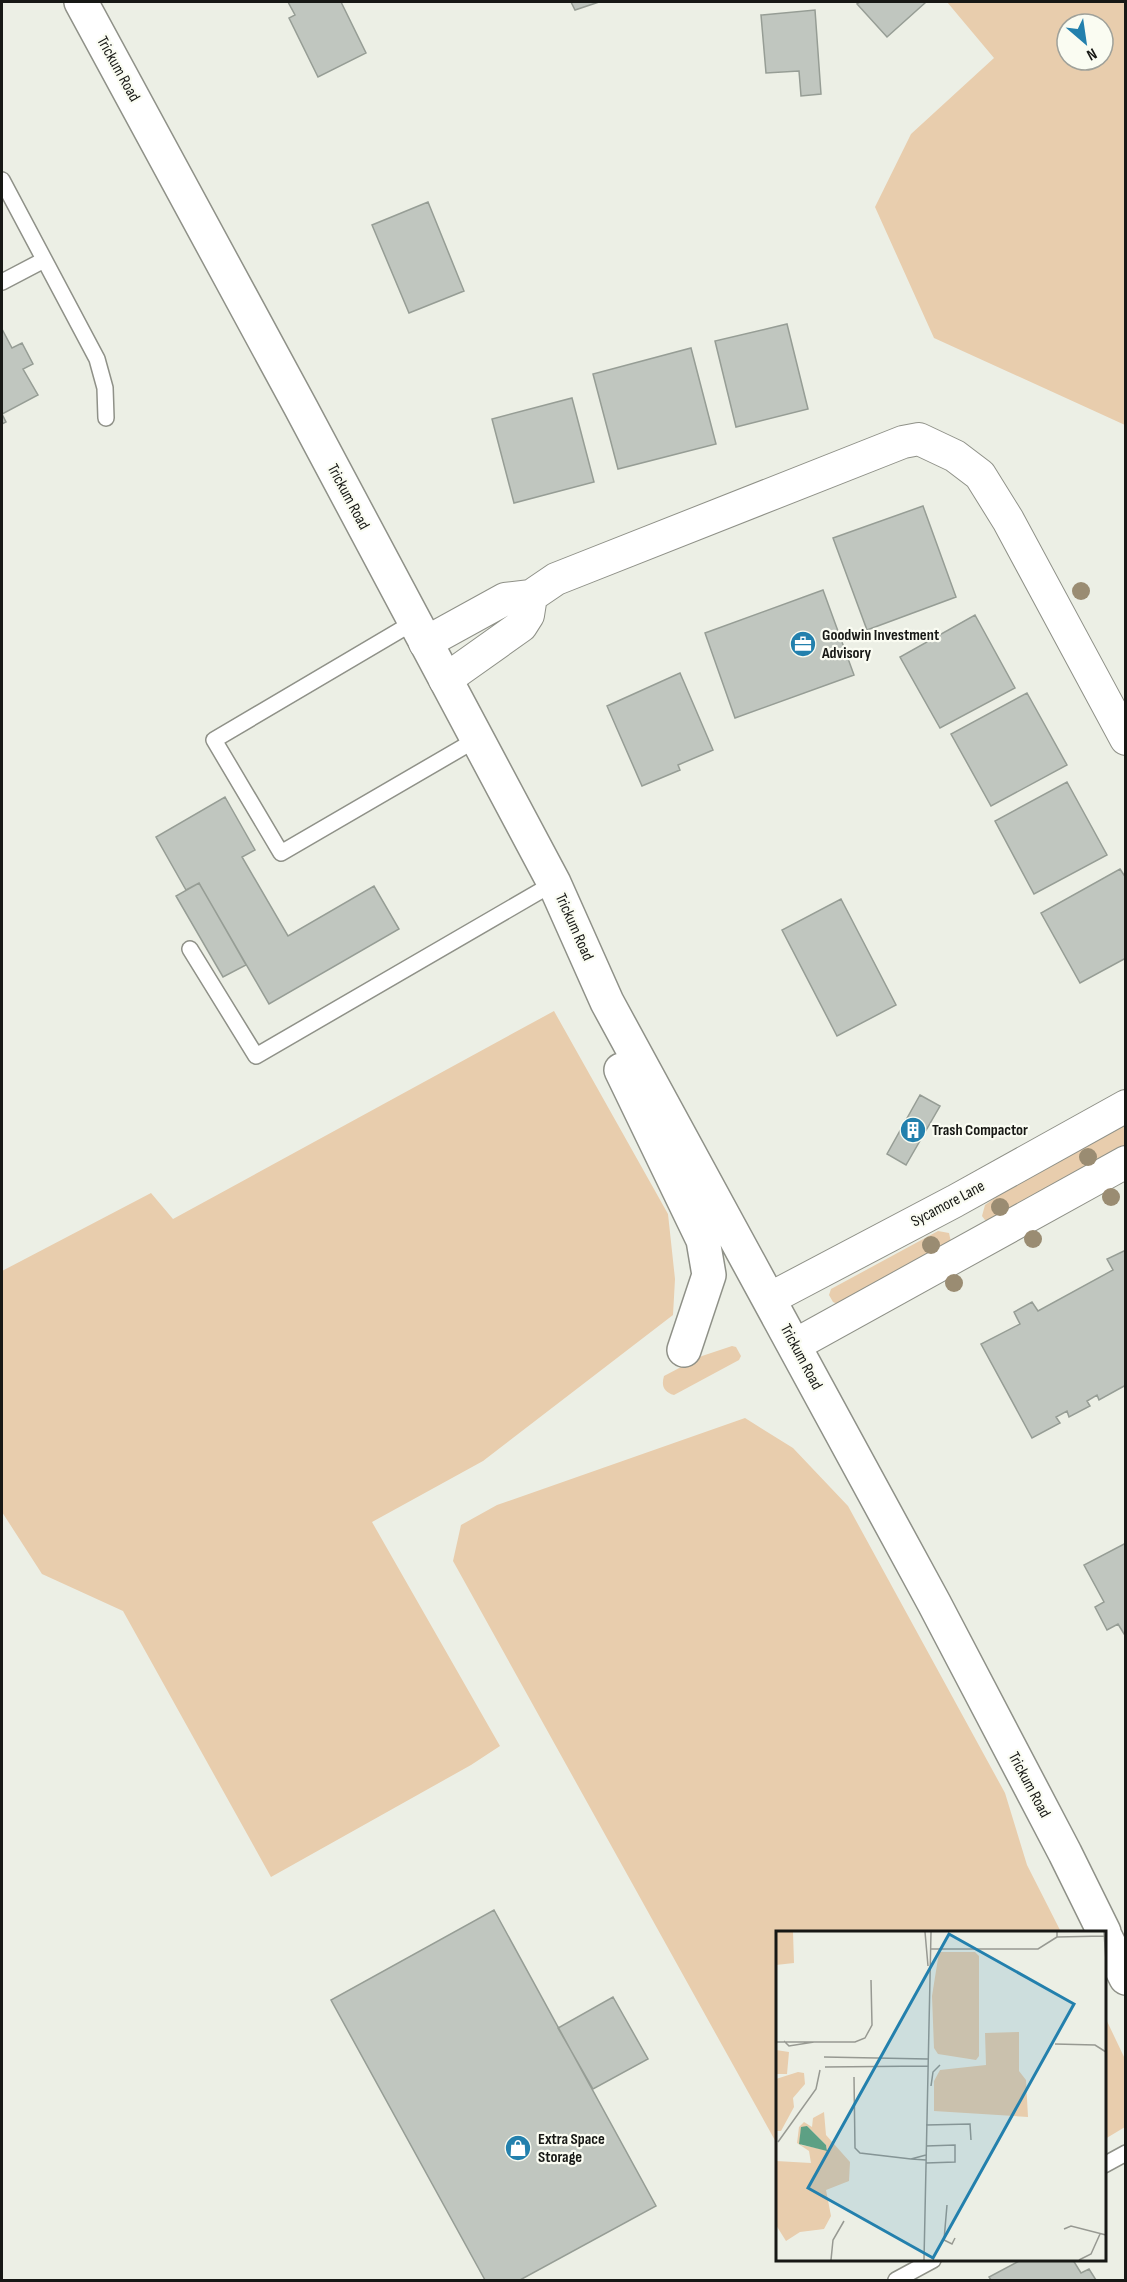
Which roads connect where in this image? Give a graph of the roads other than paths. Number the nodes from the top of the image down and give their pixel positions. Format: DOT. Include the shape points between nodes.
graph roads {
  1 [pos="81,2"];
  2 [pos="2,180"];
  3 [pos="44,260"];
  4 [pos="2,282"];
  5 [pos="106,418"];
  6 [pos="531,596"];
  7 [pos="420,633"];
  8 [pos="445,680"];
  9 [pos="477,739"];
  10 [pos="1125,739"];
  11 [pos="554,883"];
  12 [pos="190,949"];
  13 [pos="609,1005"];
  14 [pos="1125,1106"];
  15 [pos="1125,1162"];
  16 [pos="769,1299"];
  17 [pos="795,1345"];
  18 [pos="684,1350"];
  19 [pos="1065,1853"];
  20 [pos="1103,1931"];
  21 [pos="1106,1937"];
  22 [pos="1125,1944"];
  23 [pos="1125,1978"];
  24 [pos="1125,2153"];
  25 [pos="1106,2164"];
  26 [pos="929,2261"];
  27 [pos="896,2280"];
  1 -- 7 [label="street, Trickum Road"];
  2 -- 3 [label="lane"];
  3 -- 4 [label="lane"];
  3 -- 5 [label="lane" via="97,359 105,388"];
  6 -- 7 [label="street" via="505,599"];
  6 -- 8 [label="street" via="528,615 521,626"];
  6 -- 10 [label="street" via="556,579 903,441 919,439 955,456 980,475"];
  7 -- 8 [label="street, Trickum Road"];
  7 -- 9 [label="lane" via="214,740 281,853"];
  8 -- 9 [label="street, Trickum Road"];
  9 -- 11 [label="street, Trickum Road"];
  11 -- 12 [label="lane" via="256,1056"];
  11 -- 13 [label="street, Trickum Road"];
  13 -- 16 [label="street, Trickum Road"];
  13 -- 18 [label="street" via="607,1042 703,1240 709,1275"];
  14 -- 16 [label="street, Sycamore Lane"];
  15 -- 17 [label="street"];
  16 -- 17 [label="street, Trickum Road"];
  17 -- 19 [label="street, Trickum Road"];
  19 -- 20 [label="street, Trickum Road"];
  19 -- 22 [label="street, Trickum Road"];
  21 -- 23 [label="street, Trickum Road"];
  24 -- 25 [label="lane"];
  26 -- 27 [label="lane"];
}
